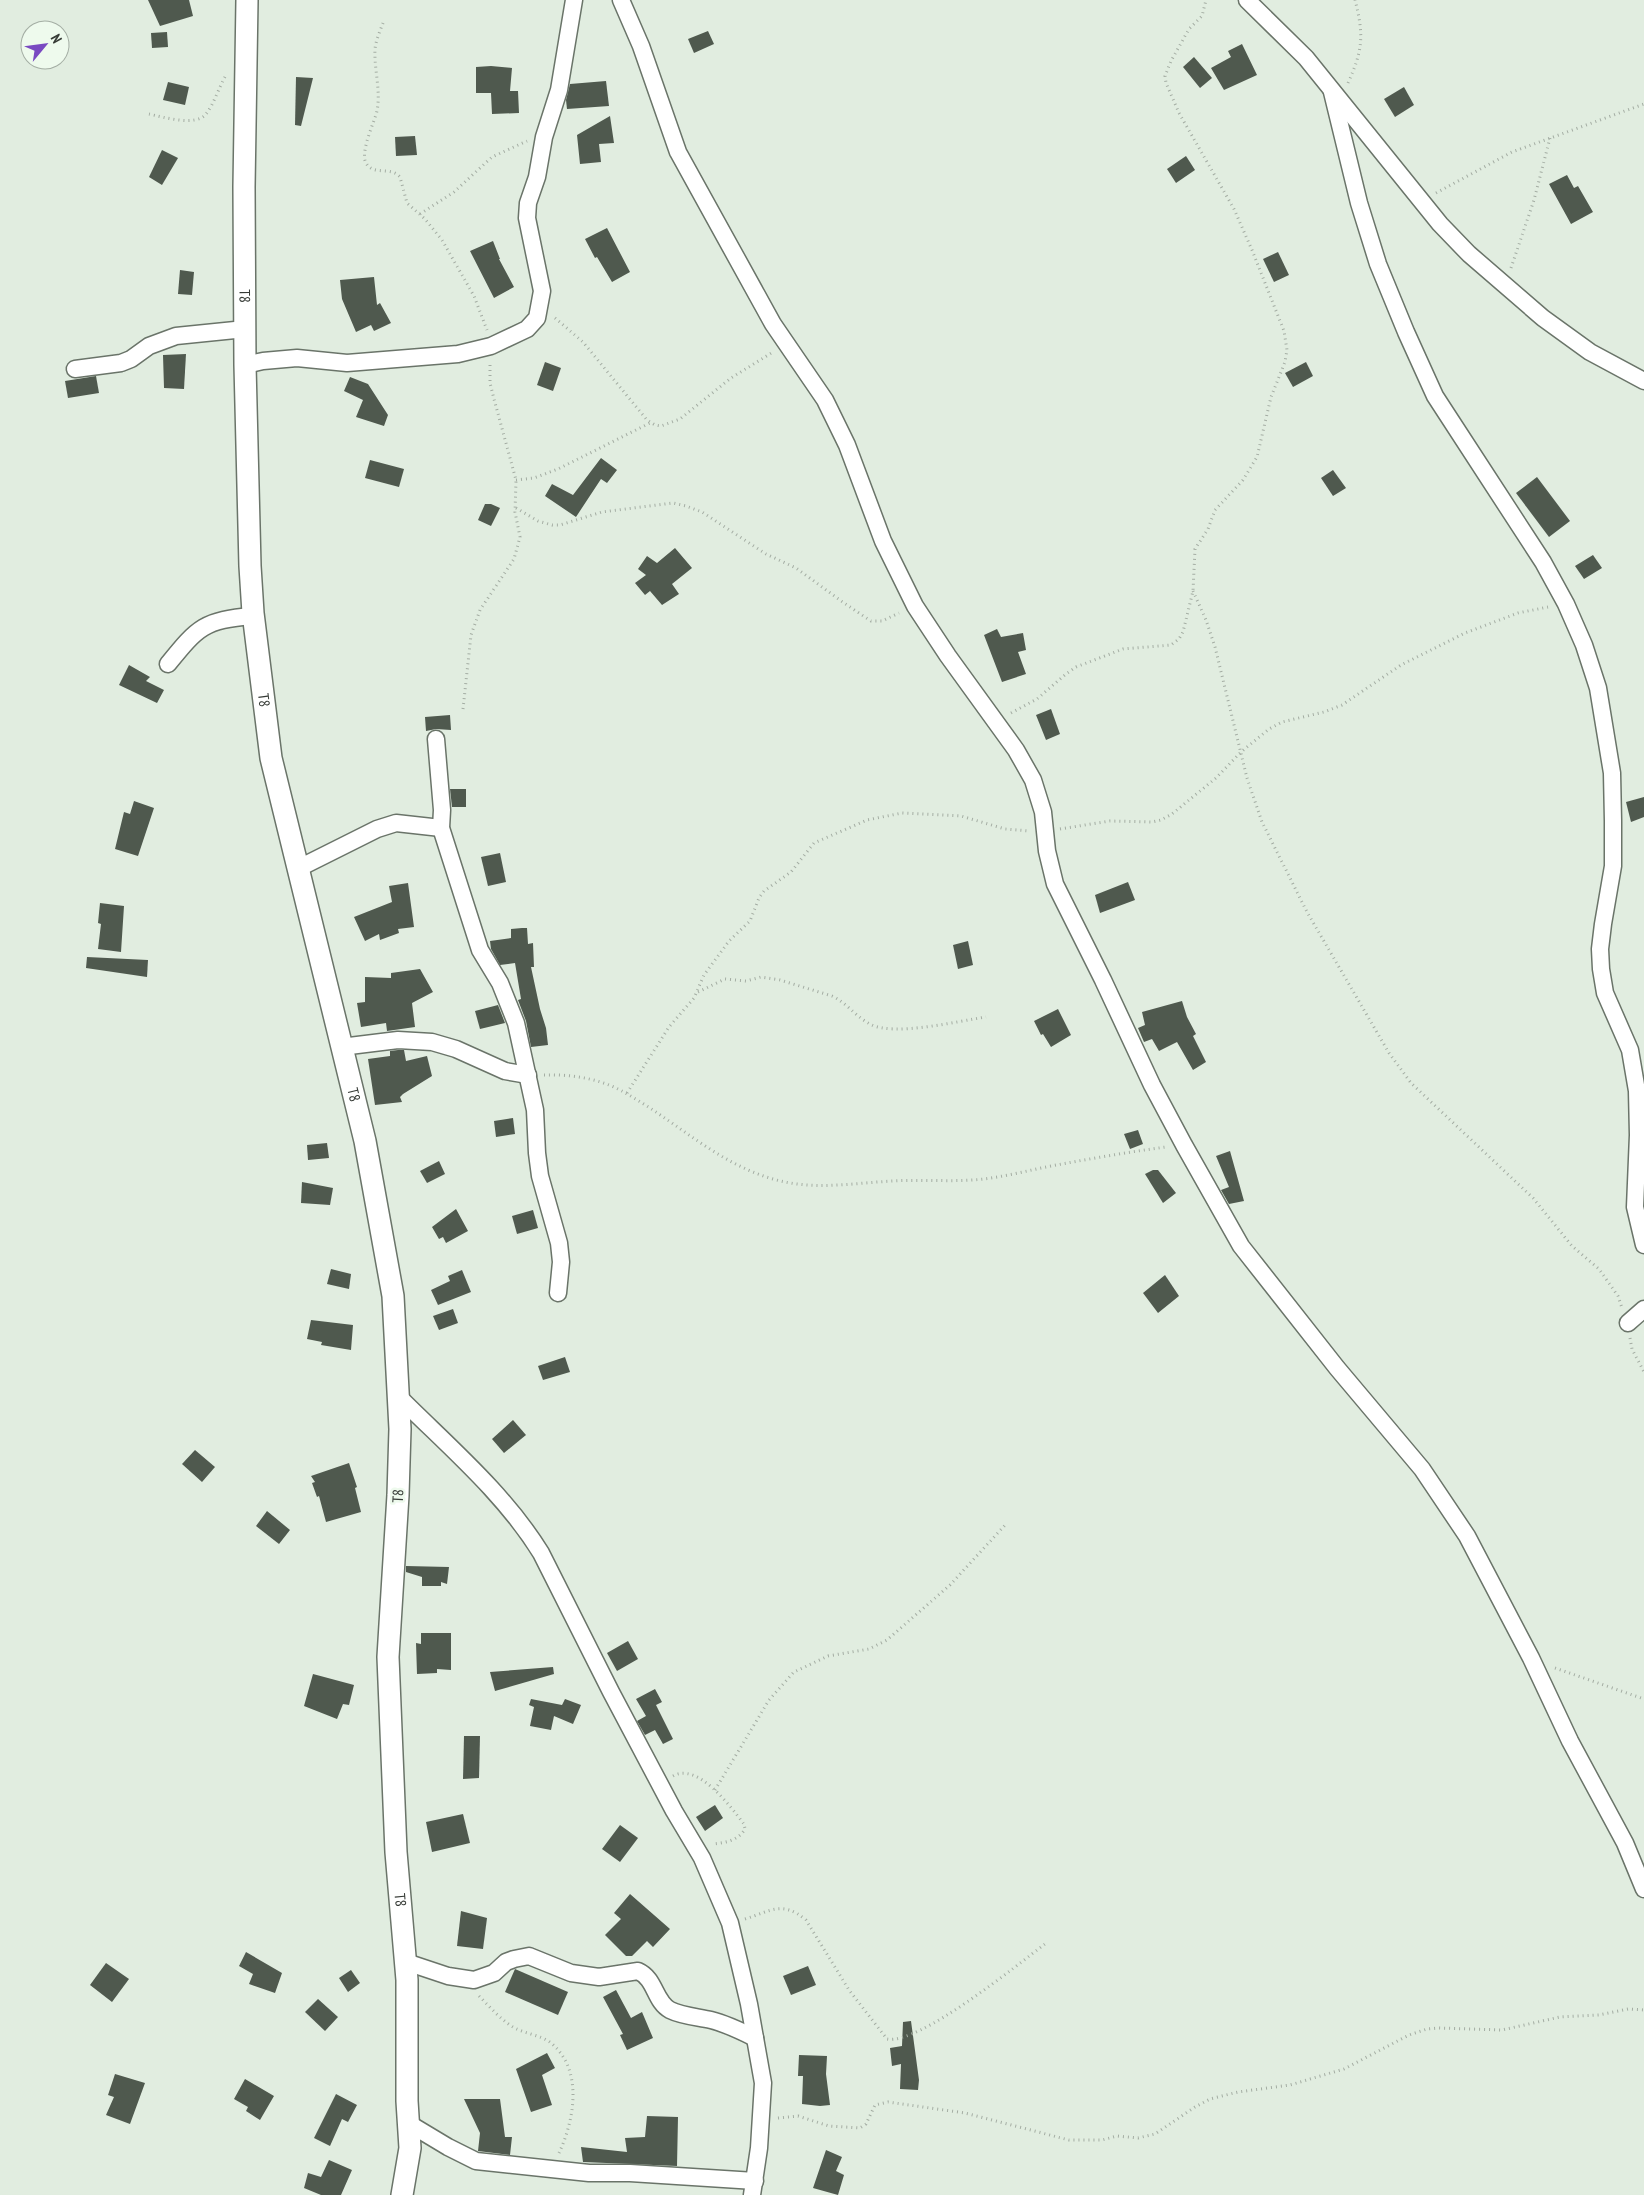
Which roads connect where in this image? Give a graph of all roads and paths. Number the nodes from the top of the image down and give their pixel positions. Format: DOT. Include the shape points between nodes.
graph roads {
  1 [pos="248,0"];
  2 [pos="574,0"];
  3 [pos="621,0"];
  4 [pos="1206,0"];
  5 [pos="1247,0"];
  6 [pos="1355,0"];
  7 [pos="383,23"];
  8 [pos="229,69"];
  9 [pos="1336,97"];
  10 [pos="1644,104"];
  11 [pos="149,114"];
  12 [pos="544,137"];
  13 [pos="1551,138"];
  14 [pos="1422,201"];
  15 [pos="420,214"];
  16 [pos="1503,284"];
  17 [pos="540,306"];
  18 [pos="245,329"];
  19 [pos="787,344"];
  20 [pos="491,346"];
  21 [pos="245,365"];
  22 [pos="75,369"];
  23 [pos="1644,381"];
  24 [pos="651,423"];
  25 [pos="516,480"];
  26 [pos="515,507"];
  27 [pos="1193,590"];
  28 [pos="1566,604"];
  29 [pos="915,606"];
  30 [pos="253,616"];
  31 [pos="168,664"];
  32 [pos="463,709"];
  33 [pos="996,724"];
  34 [pos="436,739"];
  35 [pos="1241,752"];
  36 [pos="441,828"];
  37 [pos="1046,831"];
  38 [pos="299,868"];
  39 [pos="698,992"];
  40 [pos="986,1017"];
  41 [pos="341,1047"];
  42 [pos="528,1075"];
  43 [pos="627,1093"];
  44 [pos="1184,1145"];
  45 [pos="1644,1245"];
  46 [pos="558,1293"];
  47 [pos="1644,1310"];
  48 [pos="1628,1323"];
  49 [pos="1644,1372"];
  50 [pos="399,1397"];
  51 [pos="1007,1523"];
  52 [pos="1531,1658"];
  53 [pos="1644,1699"];
  54 [pos="660,1785"];
  55 [pos="716,1790"];
  56 [pos="697,1851"];
  57 [pos="1644,1889"];
  58 [pos="730,1923"];
  59 [pos="1045,1944"];
  60 [pos="406,1962"];
  61 [pos="462,1978"];
  62 [pos="1644,2010"];
  63 [pos="755,2038"];
  64 [pos="408,2123"];
  65 [pos="761,2123"];
  66 [pos="551,2170"];
  67 [pos="753,2188"];
  68 [pos="402,2195"];
  1 -- 18 [label="street, T8"];
  2 -- 12 [label="street" via="559,90"];
  3 -- 19 [label="street" via="641,46 678,152 732,253"];
  4 -- 27 [label="path" via="1202,16 1189,29 1171,61 1165,76 1166,83 1245,233 1278,314 1287,350 1271,397 1257,457 1243,480 1215,510 1195,549"];
  5 -- 9 [label="street" via="1306,58"];
  6 -- 9 [label="path" via="1361,48"];
  7 -- 15 [label="path" via="375,49 378,107 365,160 370,168 397,173 407,203"];
  8 -- 11 [label="path" via="202,118 190,120"];
  9 -- 14 [label="street"];
  9 -- 28 [label="street" via="1359,204 1378,264 1409,340 1435,396 1543,562"];
  10 -- 13 [label="path"];
  12 -- 15 [label="path" via="513,146 492,157 459,188"];
  12 -- 17 [label="street" via="537,177 529,196 527,218 542,291"];
  13 -- 14 [label="path" via="1512,152"];
  13 -- 16 [label="path" via="1534,200"];
  14 -- 16 [label="street" via="1469,254"];
  15 -- 20 [label="path" via="442,240 467,283 480,309"];
  16 -- 23 [label="street" via="1590,352"];
  17 -- 20 [label="street" via="537,318 527,329"];
  17 -- 24 [label="path" via="583,342"];
  18 -- 21 [label="street, T8"];
  18 -- 22 [label="street" via="176,336 149,346 121,363"];
  19 -- 24 [label="path" via="731,378 680,419 661,426"];
  19 -- 29 [label="street" via="836,421 883,541"];
  20 -- 21 [label="street" via="458,354 346,363 296,358"];
  20 -- 25 [label="path" via="490,383"];
  21 -- 30 [label="street, T8"];
  24 -- 25 [label="path" via="551,472 528,480"];
  25 -- 26 [label="path"];
  26 -- 29 [label="path" via="538,521 560,525 602,512 672,503 686,506 702,512 766,554 796,568 871,621 882,621"];
  26 -- 32 [label="path" via="520,532 518,546 508,569 480,610 471,635"];
  27 -- 33 [label="path" via="1183,632 1176,642 1167,646 1123,649 1076,667 1037,700 1013,711"];
  27 -- 35 [label="path" via="1215,647"];
  28 -- 35 [label="path" via="1518,613 1465,633 1401,665 1342,705 1282,722"];
  28 -- 45 [label="street" via="1598,688 1612,772 1614,866 1603,924 1601,969 1605,993 1630,1050 1637,1091 1635,1207"];
  29 -- 33 [label="street"];
  30 -- 31 [label="street" via="223,619 195,632"];
  30 -- 38 [label="street, T8" via="271,758"];
  33 -- 37 [label="street" via="1033,780"];
  34 -- 36 [label="street"];
  35 -- 37 [label="path" via="1216,778 1162,820 1110,821"];
  35 -- 48 [label="path" via="1253,797 1281,861 1388,1052 1411,1083 1533,1198 1572,1246 1599,1269 1618,1296"];
  36 -- 38 [label="street" via="396,823 377,829"];
  36 -- 42 [label="street" via="480,950 510,1003"];
  37 -- 39 [label="path" via="1005,829 961,816 902,813 867,820 824,837 808,848 791,872 758,898 753,916 704,975"];
  37 -- 44 [label="street" via="1055,884"];
  38 -- 41 [label="street, T8"];
  39 -- 40 [label="path" via="725,979 746,981 761,976 832,996 864,1021 880,1028 909,1028"];
  39 -- 43 [label="path" via="669,1027"];
  41 -- 42 [label="street" via="398,1040 432,1042 505,1071"];
  41 -- 50 [label="street, T8" via="376,1192 394,1296"];
  42 -- 43 [label="path" via="559,1074 584,1078"];
  42 -- 46 [label="street" via="535,1110 540,1176 559,1243"];
  43 -- 44 [label="path" via="728,1160 751,1172 802,1186 972,1181"];
  44 -- 52 [label="street" via="1240,1246 1422,1469 1449,1508 1486,1570"];
  47 -- 48 [label="street"];
  48 -- 49 [label="path" via="1632,1349"];
  50 -- 54 [label="street" via="526,1528"];
  50 -- 60 [label="street, T8" via="398,1496 388,1657 396,1852"];
  51 -- 55 [label="path" via="950,1586 887,1640 869,1649 828,1656 794,1672 769,1700"];
  52 -- 53 [label="path"];
  52 -- 57 [label="street"];
  54 -- 55 [label="path" via="677,1774 685,1774 695,1776"];
  54 -- 56 [label="street"];
  55 -- 56 [label="path" via="745,1829 733,1840 711,1844"];
  56 -- 58 [label="street"];
  58 -- 59 [label="path" via="782,1907 795,1911 806,1920 855,1998 887,2038 894,2040 914,2034 957,2008"];
  58 -- 63 [label="street"];
  60 -- 61 [label="street"];
  60 -- 64 [label="street, T8"];
  61 -- 63 [label="street" via="486,1978 506,1962 529,1956 571,1972 599,1978 638,1971 649,1978 667,2009 736,2028"];
  61 -- 66 [label="path" via="499,2016 513,2027 549,2042 565,2061 572,2090 573,2116"];
  62 -- 65 [label="path" via="1567,2016 1502,2030 1427,2029 1344,2069 1290,2085 1210,2099 1155,2134 1138,2138 1118,2136 1094,2141 1069,2140 965,2113 888,2102 875,2105 866,2124 860,2128 830,2126 798,2116"];
  63 -- 65 [label="street" via="763,2083"];
  64 -- 66 [label="street" via="476,2162"];
  64 -- 68 [label="street, T8" via="410,2155"];
  65 -- 67 [label="street"];
  66 -- 67 [label="street"];
}
